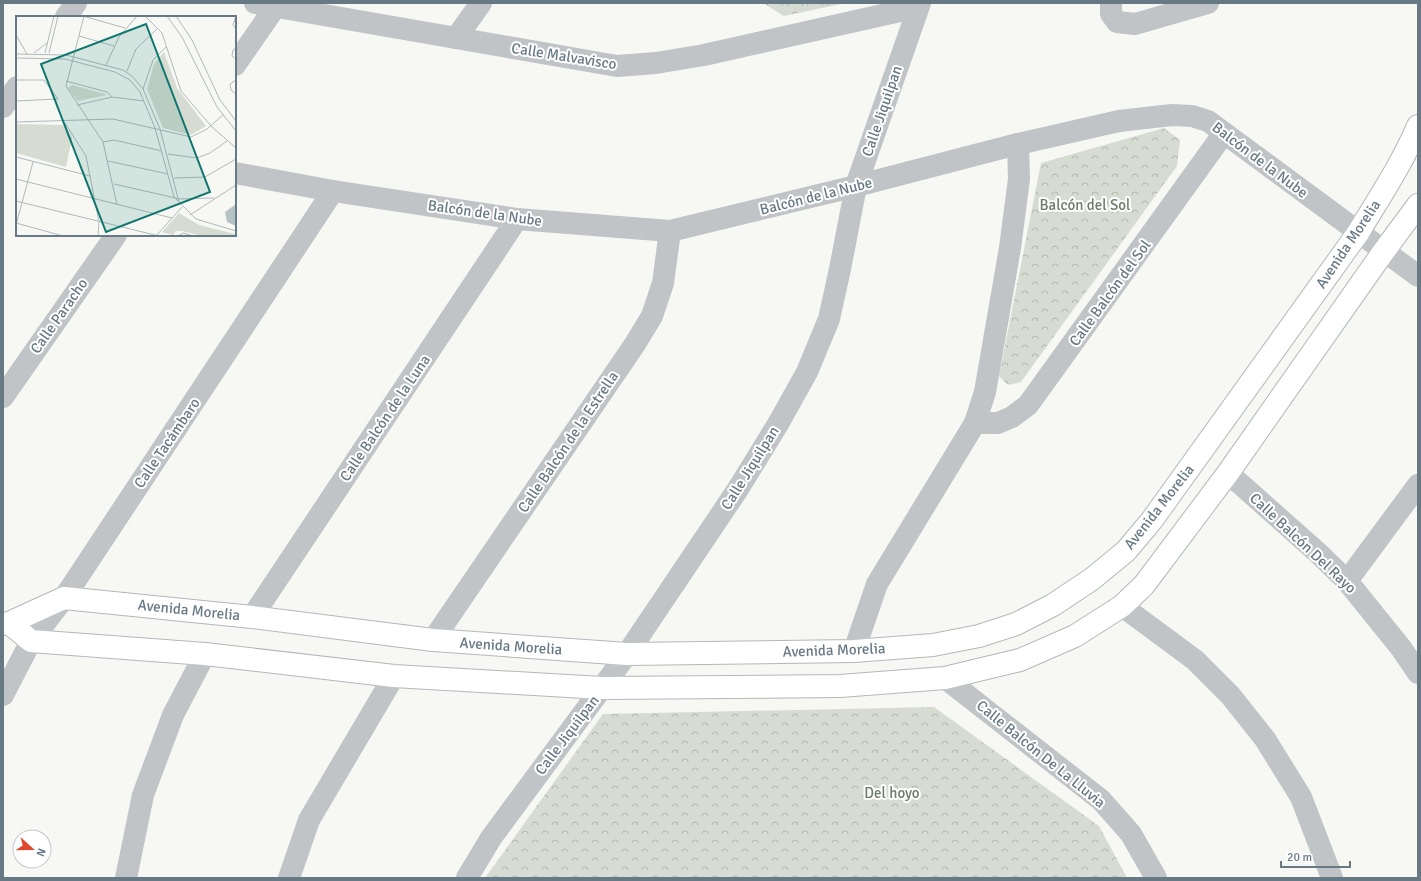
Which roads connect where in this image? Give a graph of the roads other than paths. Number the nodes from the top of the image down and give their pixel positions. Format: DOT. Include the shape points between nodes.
graph roads {
  1 [pos="76,3"];
  2 [pos="255,3"];
  3 [pos="481,3"];
  4 [pos="1208,3"];
  5 [pos="277,5"];
  6 [pos="919,5"];
  7 [pos="1111,9"];
  8 [pos="67,16"];
  9 [pos="456,38"];
  10 [pos="236,64"];
  11 [pos="16,88"];
  12 [pos="3,107"];
  13 [pos="1418,126"];
  14 [pos="1224,133"];
  15 [pos="1018,144"];
  16 [pos="236,172"];
  17 [pos="856,186"];
  18 [pos="333,191"];
  19 [pos="1418,205"];
  20 [pos="517,219"];
  21 [pos="670,231"];
  22 [pos="1358,232"];
  23 [pos="115,236"];
  24 [pos="1384,251"];
  25 [pos="1418,276"];
  26 [pos="3,397"];
  27 [pos="975,423"];
  28 [pos="1228,473"];
  29 [pos="1418,485"];
  30 [pos="1347,581"];
  31 [pos="64,598"];
  32 [pos="1122,606"];
  33 [pos="252,617"];
  34 [pos="6,624"];
  35 [pos="433,640"];
  36 [pos="31,641"];
  37 [pos="854,651"];
  38 [pos="205,654"];
  39 [pos="627,654"];
  40 [pos="1418,673"];
  41 [pos="394,676"];
  42 [pos="945,678"];
  43 [pos="602,688"];
  44 [pos="3,695"];
  45 [pos="126,878"];
  46 [pos="289,878"];
  47 [pos="467,878"];
  48 [pos="1156,878"];
  49 [pos="1332,878"];
  1 -- 8 [label="street"];
  2 -- 5 [label="street, Calle Malvavisco"];
  3 -- 9 [label="street"];
  4 -- 7 [label="street" via="1136,24 1117,22"];
  5 -- 9 [label="street, Calle Malvavisco"];
  5 -- 10 [label="street"];
  6 -- 9 [label="street, Calle Malvavisco" via="704,55 617,66"];
  6 -- 17 [label="street, Calle Jiquilpan"];
  11 -- 12 [label="street"];
  13 -- 22 [label="main road, Avenida Morelia" via="1387,186"];
  14 -- 15 [label="street, Balcón de la Nube" via="1208,121 1192,116 1172,115 1118,121"];
  14 -- 22 [label="street, Balcón de la Nube"];
  14 -- 27 [label="street, Calle Balcón del Sol" via="1028,405 1012,417 998,423"];
  15 -- 17 [label="street, Balcón de la Nube"];
  15 -- 27 [label="street" via="1019,179 1010,248 985,392"];
  16 -- 18 [label="street, Balcón de la Nube"];
  17 -- 21 [label="street, Balcón de la Nube"];
  17 -- 39 [label="street, Calle Jiquilpan" via="829,319 806,372 738,489"];
  18 -- 20 [label="street, Balcón de la Nube"];
  18 -- 31 [label="street, Calle Tacámbaro"];
  19 -- 24 [label="main road"];
  20 -- 21 [label="street, Balcón de la Nube"];
  20 -- 33 [label="street, Calle Balcón de la Luna"];
  21 -- 35 [label="street, Calle Balcón de la Estrella" via="663,283 652,316"];
  22 -- 24 [label="street, Balcón de la Nube"];
  22 -- 37 [label="main road, Avenida Morelia" via="1156,514 1126,551 1092,579 1053,605 1016,624 979,636 933,645"];
  23 -- 26 [label="street, Calle Paracho"];
  24 -- 25 [label="street, Balcón de la Nube"];
  24 -- 28 [label="main road"];
  27 -- 37 [label="street" via="877,584"];
  28 -- 30 [label="street, Calle Balcón Del Rayo"];
  28 -- 32 [label="main road" via="1144,585"];
  29 -- 30 [label="street"];
  30 -- 40 [label="street, Calle Balcón Del Rayo"];
  31 -- 33 [label="main road, Avenida Morelia"];
  31 -- 34 [label="main road"];
  31 -- 36 [label="street, Calle Tacámbaro"];
  32 -- 42 [label="main road" via="1075,636 1020,660"];
  32 -- 49 [label="street" via="1195,660 1230,695 1265,739 1301,797"];
  33 -- 35 [label="main road, Avenida Morelia"];
  34 -- 36 [label="main road"];
  35 -- 39 [label="main road, Avenida Morelia"];
  36 -- 38 [label="main road"];
  36 -- 44 [label="street, Calle Tacámbaro"];
  37 -- 39 [label="main road, Avenida Morelia"];
  38 -- 41 [label="main road"];
  38 -- 45 [label="street" via="173,715 143,795"];
  39 -- 43 [label="street, Calle Jiquilpan"];
  41 -- 43 [label="main road"];
  41 -- 46 [label="street" via="308,820"];
  42 -- 43 [label="main road" via="840,686"];
  42 -- 48 [label="street, Calle Balcón De La Lluvia" via="1101,800 1131,834"];
  43 -- 47 [label="street, Calle Jiquilpan" via="491,838"];
}
